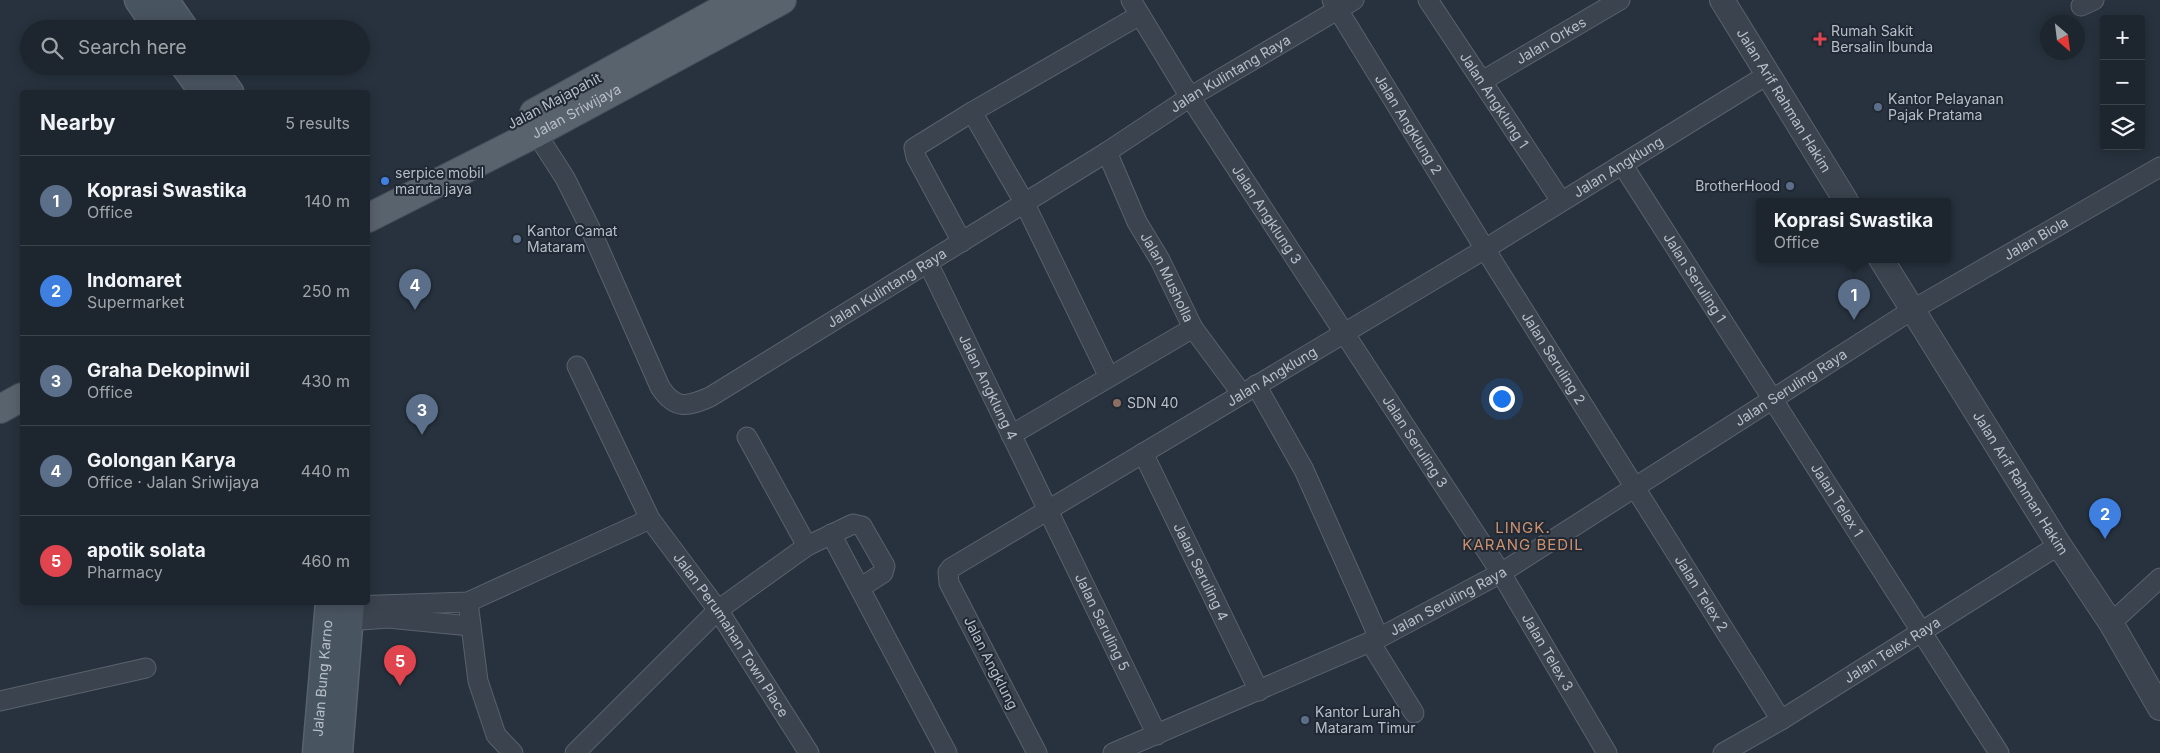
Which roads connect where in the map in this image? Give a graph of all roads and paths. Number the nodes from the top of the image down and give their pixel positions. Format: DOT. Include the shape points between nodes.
graph roads {
  1 [pos="138,0"];
  2 [pos="165,0"];
  3 [pos="738,0"];
  4 [pos="782,0"];
  5 [pos="1354,0"];
  6 [pos="1428,0"];
  7 [pos="1620,0"];
  8 [pos="1722,0"];
  9 [pos="1334,3"];
  10 [pos="1135,7"];
  11 [pos="152,20"];
  12 [pos="179,20"];
  13 [pos="665,53"];
  14 [pos="1768,74"];
  15 [pos="191,75"];
  16 [pos="218,75"];
  17 [pos="1482,81"];
  18 [pos="202,90"];
  19 [pos="229,90"];
  20 [pos="1190,97"];
  21 [pos="972,112"];
  22 [pos="536,133"];
  23 [pos="1107,152"];
  24 [pos="1622,164"];
  25 [pos="2158,172"];
  26 [pos="370,196"];
  27 [pos="1844,198"];
  28 [pos="1561,201"];
  29 [pos="1024,202"];
  30 [pos="370,217"];
  31 [pos="962,242"];
  32 [pos="1485,249"];
  33 [pos="928,263"];
  34 [pos="1883,263"];
  35 [pos="1912,310"];
  36 [pos="1193,328"];
  37 [pos="1343,332"];
  38 [pos="577,366"];
  39 [pos="1109,377"];
  40 [pos="20,380"];
  41 [pos="1249,389"];
  42 [pos="0,390"];
  43 [pos="1772,395"];
  44 [pos="20,398"];
  45 [pos="0,409"];
  46 [pos="1011,435"];
  47 [pos="747,437"];
  48 [pos="1143,453"];
  49 [pos="1624,466"];
  50 [pos="1636,486"];
  51 [pos="1048,510"];
  52 [pos="650,519"];
  53 [pos="831,534"];
  54 [pos="2059,545"];
  55 [pos="807,546"];
  56 [pos="1486,551"];
  57 [pos="1501,573"];
  58 [pos="2160,578"];
  59 [pos="860,588"];
  60 [pos="468,602"];
  61 [pos="345,608"];
  62 [pos="718,610"];
  63 [pos="2111,623"];
  64 [pos="470,626"];
  65 [pos="1920,631"];
  66 [pos="1375,640"];
  67 [pos="146,668"];
  68 [pos="1259,691"];
  69 [pos="0,701"];
  70 [pos="2160,708"];
  71 [pos="1414,713"];
  72 [pos="1781,720"];
  73 [pos="1157,735"];
  74 [pos="943,751"];
  75 [pos="316,753"];
  76 [pos="339,753"];
  77 [pos="513,753"];
  78 [pos="574,753"];
  79 [pos="809,753"];
  80 [pos="1037,753"];
  81 [pos="1113,753"];
  82 [pos="1608,753"];
  83 [pos="1723,753"];
  84 [pos="1999,753"];
  1 -- 11 [label="main road"];
  2 -- 12 [label="main road"];
  3 -- 13 [label="main road, Jalan Majapahit"];
  4 -- 13 [label="main road, Jalan Sriwijaya"];
  5 -- 9 [label="street, Jalan Kulintang Raya"];
  6 -- 17 [label="street, Jalan Angklung 1"];
  7 -- 17 [label="street, Jalan Orkes"];
  8 -- 14 [label="street, Jalan Arif Rahman Hakim"];
  9 -- 20 [label="street, Jalan Kulintang Raya"];
  9 -- 32 [label="street, Jalan Angklung 2"];
  10 -- 20 [label="street, Jalan Angklung 3"];
  10 -- 21 [label="street"];
  13 -- 22 [label="main road, Jalan Sriwijaya"];
  13 -- 26 [label="main road, Jalan Majapahit" via="527,117"];
  14 -- 24 [label="street, Jalan Angklung"];
  14 -- 27 [label="street, Jalan Arif Rahman Hakim"];
  15 -- 18 [label="main road"];
  16 -- 19 [label="main road"];
  17 -- 28 [label="street, Jalan Angklung 1"];
  20 -- 23 [label="street, Jalan Kulintang Raya"];
  20 -- 37 [label="street, Jalan Angklung 3"];
  21 -- 29 [label="street"];
  21 -- 31 [label="street" via="914,148"];
  22 -- 30 [label="main road, Jalan Sriwijaya"];
  22 -- 33 [label="street, Jalan Kulintang Raya" via="590,228 660,387 676,404 690,405 710,397"];
  23 -- 29 [label="street, Jalan Kulintang Raya"];
  23 -- 36 [label="street, Jalan Musholla" via="1137,222 1160,260"];
  24 -- 28 [label="street, Jalan Angklung"];
  24 -- 43 [label="street, Jalan Seruling 1"];
  25 -- 35 [label="street, Jalan Biola"];
  28 -- 32 [label="street, Jalan Angklung"];
  29 -- 31 [label="street, Jalan Kulintang Raya"];
  29 -- 39 [label="street"];
  31 -- 33 [label="street, Jalan Kulintang Raya"];
  32 -- 37 [label="street, Jalan Angklung"];
  32 -- 49 [label="street, Jalan Seruling 2"];
  33 -- 46 [label="street, Jalan Angklung 4"];
  34 -- 35 [label="street, Jalan Arif Rahman Hakim"];
  35 -- 43 [label="street, Jalan Seruling Raya"];
  35 -- 54 [label="street, Jalan Arif Rahman Hakim"];
  36 -- 39 [label="street"];
  36 -- 41 [label="street, Jalan Musholla"];
  37 -- 41 [label="street, Jalan Angklung"];
  37 -- 56 [label="street, Jalan Seruling 3"];
  38 -- 52 [label="street, Jalan Perumahan Town Place"];
  39 -- 46 [label="street"];
  40 -- 42 [label="main road"];
  41 -- 48 [label="street, Jalan Angklung"];
  41 -- 66 [label="street, Jalan Musholla" via="1304,470"];
  43 -- 50 [label="street, Jalan Seruling Raya"];
  43 -- 65 [label="street, Jalan Telex 1"];
  44 -- 45 [label="main road"];
  46 -- 51 [label="street, Jalan Angklung 4"];
  47 -- 55 [label="street"];
  48 -- 51 [label="street, Jalan Angklung"];
  48 -- 68 [label="street, Jalan Seruling 4"];
  49 -- 50 [label="street, Jalan Telex 2"];
  50 -- 57 [label="street, Jalan Seruling Raya"];
  50 -- 72 [label="street, Jalan Telex 2"];
  51 -- 73 [label="street, Jalan Seruling 5"];
  51 -- 80 [label="street, Jalan Angklung" via="948,572 949,583"];
  52 -- 60 [label="street"];
  52 -- 62 [label="street, Jalan Perumahan Town Place"];
  53 -- 55 [label="street"];
  53 -- 59 [label="street"];
  53 -- 59 [label="street" via="858,524 884,560 883,573"];
  54 -- 63 [label="street, Jalan Arif Rahman Hakim"];
  54 -- 65 [label="street, Jalan Telex Raya"];
  55 -- 62 [label="street"];
  56 -- 57 [label="street, Jalan Telex 3"];
  57 -- 66 [label="street, Jalan Seruling Raya"];
  57 -- 82 [label="street, Jalan Telex 3"];
  58 -- 63 [label="street"];
  59 -- 74 [label="street"];
  60 -- 61 [label="street"];
  60 -- 64 [label="street"];
  61 -- 64 [label="street" via="388,618"];
  61 -- 75 [label="main road, Jalan Bung Karno"];
  61 -- 76 [label="main road"];
  62 -- 78 [label="street"];
  62 -- 79 [label="street, Jalan Perumahan Town Place"];
  63 -- 70 [label="street, Jalan Arif Rahman Hakim"];
  64 -- 77 [label="street" via="478,681 496,735"];
  65 -- 72 [label="street, Jalan Telex Raya"];
  65 -- 84 [label="street, Jalan Telex 1"];
  66 -- 68 [label="street, Jalan Seruling Raya"];
  66 -- 71 [label="street, Jalan Musholla"];
  67 -- 69 [label="street"];
  68 -- 73 [label="street, Jalan Seruling Raya"];
  72 -- 83 [label="street, Jalan Telex Raya"];
  73 -- 81 [label="street, Jalan Seruling Raya"];
}
